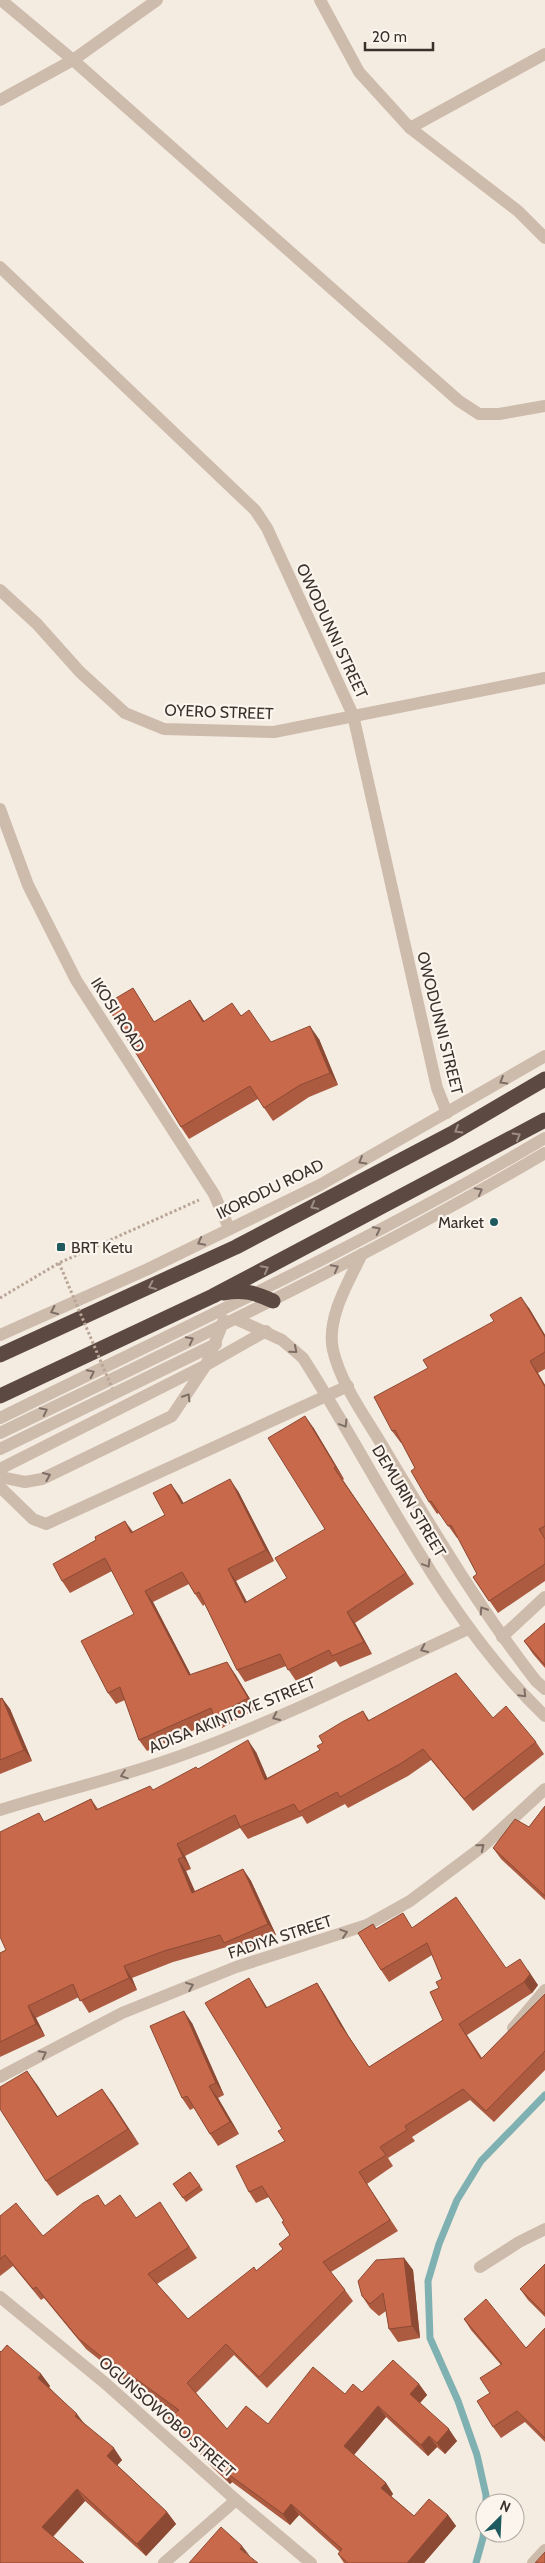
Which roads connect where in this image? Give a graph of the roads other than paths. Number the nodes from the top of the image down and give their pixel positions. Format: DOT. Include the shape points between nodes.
graph roads {
  1 [pos="1,0"];
  2 [pos="157,0"];
  3 [pos="320,0"];
  4 [pos="545,54"];
  5 [pos="73,60"];
  6 [pos="0,100"];
  7 [pos="410,128"];
  8 [pos="545,238"];
  9 [pos="0,268"];
  10 [pos="545,406"];
  11 [pos="0,590"];
  12 [pos="545,678"];
  13 [pos="353,715"];
  14 [pos="0,809"];
  15 [pos="545,1056"];
  16 [pos="545,1079"];
  17 [pos="447,1112"];
  18 [pos="545,1120"];
  19 [pos="545,1138"];
  20 [pos="545,1153"];
  21 [pos="229,1228"];
  22 [pos="362,1254"];
  23 [pos="254,1293"];
  24 [pos="213,1296"];
  25 [pos="273,1301"];
  26 [pos="228,1306"];
  27 [pos="236,1319"];
  28 [pos="222,1324"];
  29 [pos="266,1331"];
  30 [pos="0,1335"];
  31 [pos="216,1344"];
  32 [pos="0,1355"];
  33 [pos="206,1365"];
  34 [pos="348,1386"];
  35 [pos="0,1396"];
  36 [pos="328,1396"];
  37 [pos="0,1418"];
  38 [pos="0,1433"];
  39 [pos="0,1449"];
  40 [pos="0,1469"];
  41 [pos="0,1477"];
  42 [pos="0,1487"];
  43 [pos="545,1597"];
  44 [pos="468,1629"];
  45 [pos="502,1637"];
  46 [pos="545,1689"];
  47 [pos="545,1716"];
  48 [pos="545,1789"];
  49 [pos="0,1810"];
  50 [pos="545,1990"];
  51 [pos="510,2032"];
  52 [pos="0,2077"];
  53 [pos="545,2229"];
  54 [pos="480,2267"];
  55 [pos="0,2297"];
  56 [pos="236,2500"];
  57 [pos="545,2550"];
  58 [pos="164,2563"];
  59 [pos="311,2563"];
  60 [pos="533,2563"];
  1 -- 5 [label="street"];
  2 -- 5 [label="street"];
  3 -- 7 [label="street" via="359,72"];
  4 -- 7 [label="street"];
  5 -- 6 [label="street"];
  5 -- 10 [label="street" via="459,401 479,414"];
  7 -- 8 [label="street" via="518,211"];
  9 -- 13 [label="street, OWODUNNI STREET" via="255,510 267,528"];
  11 -- 13 [label="street, OYERO STREET" via="125,714 164,729 274,732"];
  12 -- 13 [label="street, OYERO STREET"];
  13 -- 17 [label="street, OWODUNNI STREET" via="437,1088"];
  14 -- 21 [label="street, IKOSI ROAD" via="28,885 76,980 214,1194"];
  15 -- 17 [label="street, IKORODU ROAD, one-way"];
  16 -- 32 [label="highway, IKORODU ROAD, one-way" via="451,1134 236,1247"];
  17 -- 21 [label="street, IKORODU ROAD, one-way" via="320,1185"];
  24 -- 18 [label="highway, one-way"];
  23 -- 19 [label="street, one-way" via="479,1178"];
  22 -- 20 [label="street, one-way"];
  21 -- 30 [label="street, IKORODU ROAD, one-way" via="148,1269"];
  25 -- 22 [label="street, one-way"];
  22 -- 34 [label="street, DEMURIN STREET" via="334,1322 333,1349"];
  23 -- 24 [label="highway" via="238,1290"];
  23 -- 25 [label="highway"];
  23 -- 26 [label="street"];
  24 -- 35 [label="highway"];
  25 -- 27 [label="street"];
  26 -- 28 [label="street"];
  37 -- 26 [label="street, one-way"];
  27 -- 28 [label="street"];
  27 -- 29 [label="street, DEMURIN STREET"];
  28 -- 31 [label="street"];
  38 -- 28 [label="street, one-way"];
  29 -- 33 [label="street"];
  29 -- 36 [label="street, DEMURIN STREET, one-way" via="303,1358"];
  31 -- 33 [label="street"];
  31 -- 39 [label="street"];
  33 -- 40 [label="street"];
  41 -- 33 [label="street, one-way" via="25,1482 42,1478 172,1416"];
  34 -- 36 [label="street"];
  45 -- 34 [label="street, DEMURIN STREET, one-way" via="452,1562"];
  36 -- 42 [label="street" via="46,1524 33,1520"];
  36 -- 44 [label="street, DEMURIN STREET, one-way"];
  43 -- 45 [label="street"];
  44 -- 47 [label="street, DEMURIN STREET, one-way" via="522,1694"];
  44 -- 49 [label="street, ADISA AKINTOYE STREET, one-way" via="188,1754 107,1781"];
  45 -- 46 [label="street, DEMURIN STREET"];
  52 -- 48 [label="street, FADIYA STREET, one-way" via="130,2010 236,1967 367,1925 410,1901 482,1847"];
  50 -- 51 [label="street"];
  53 -- 54 [label="street"];
  55 -- 56 [label="street, OGUNSOWOBO STREET" via="105,2383"];
  56 -- 58 [label="street"];
  56 -- 59 [label="street, OGUNSOWOBO STREET"];
  57 -- 60 [label="street"];
}
